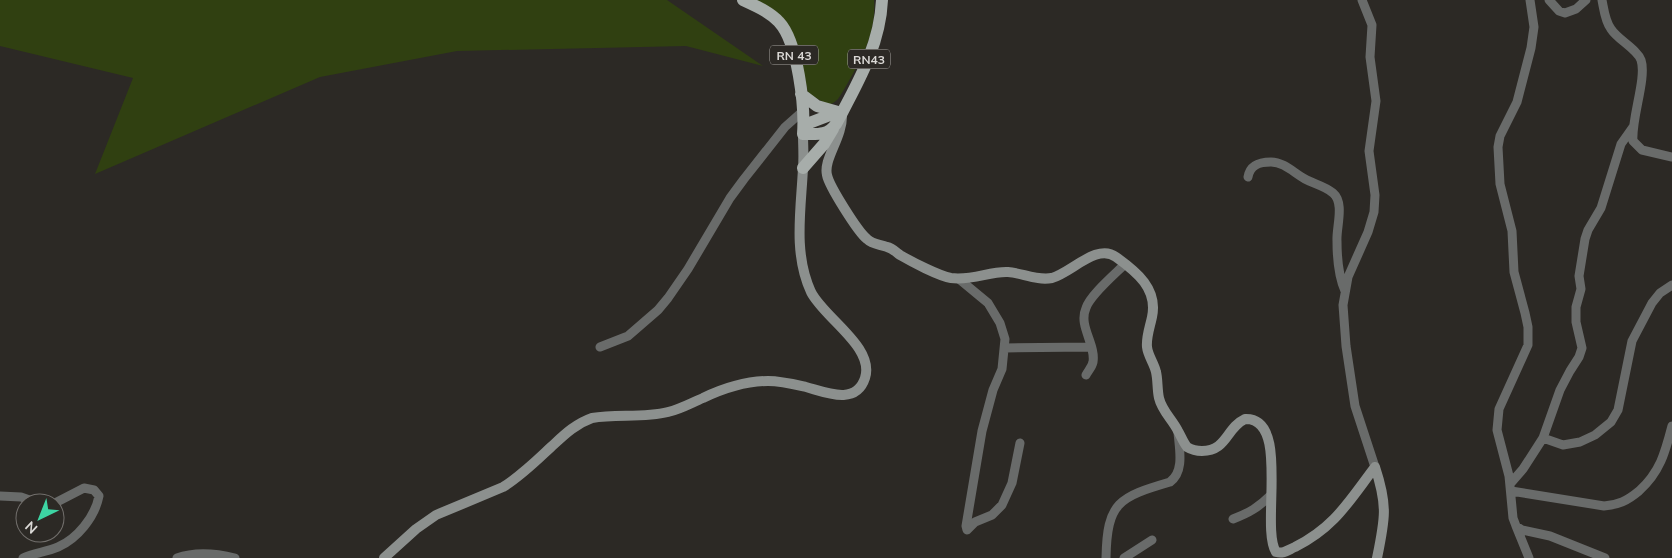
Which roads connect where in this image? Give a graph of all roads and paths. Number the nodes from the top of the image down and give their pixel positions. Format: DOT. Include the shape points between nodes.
graph roads {
  1 [pos="744,0"];
  2 [pos="882,0"];
  3 [pos="1362,0"];
  4 [pos="1530,0"];
  5 [pos="1548,0"];
  6 [pos="1586,0"];
  7 [pos="1602,0"];
  8 [pos="801,94"];
  9 [pos="803,111"];
  10 [pos="840,112"];
  11 [pos="835,126"];
  12 [pos="1633,127"];
  13 [pos="803,130"];
  14 [pos="1672,157"];
  15 [pos="803,168"];
  16 [pos="1248,177"];
  17 [pos="1125,264"];
  18 [pos="959,279"];
  19 [pos="1672,285"];
  20 [pos="1345,291"];
  21 [pos="600,347"];
  22 [pos="1090,347"];
  23 [pos="1005,348"];
  24 [pos="1086,375"];
  25 [pos="1672,426"];
  26 [pos="1178,432"];
  27 [pos="1543,438"];
  28 [pos="1020,443"];
  29 [pos="1375,467"];
  30 [pos="1511,488"];
  31 [pos="1271,495"];
  32 [pos="0,496"];
  33 [pos="15,497"];
  34 [pos="65,498"];
  35 [pos="1233,519"];
  36 [pos="1516,526"];
  37 [pos="1152,540"];
  38 [pos="23,558"];
  39 [pos="177,558"];
  40 [pos="235,558"];
  41 [pos="384,558"];
  42 [pos="1106,558"];
  43 [pos="1124,558"];
  44 [pos="1377,558"];
  45 [pos="1530,558"];
  46 [pos="1606,558"];
  1 -- 8 [label="main road, RN 43" via="765,11 788,34"];
  2 -- 10 [label="main road, RN43" via="872,52"];
  3 -- 20 [label="street" via="1372,25 1370,57 1376,101 1369,151 1375,195 1368,232"];
  4 -- 30 [label="street" via="1534,27 1530,48 1517,102 1498,147 1500,184 1512,231 1515,279 1528,338 1526,350 1497,414 1497,430"];
  5 -- 6 [label="street" via="1565,13"];
  7 -- 12 [label="street" via="1605,17 1612,30 1641,61"];
  8 -- 9 [label="main road, RN 43"];
  8 -- 10 [label="main road" via="817,106"];
  9 -- 13 [label="main road, RN 43"];
  9 -- 21 [label="street" via="785,127 739,185 688,269 658,310 628,336"];
  10 -- 11 [label="main road"];
  10 -- 13 [label="main road"];
  10 -- 18 [label="street" via="842,128 826,172 830,184 862,233 874,244 889,247 945,277"];
  11 -- 13 [label="main road" via="823,134"];
  11 -- 15 [label="main road"];
  12 -- 14 [label="street" via="1633,141 1638,147"];
  12 -- 27 [label="street" via="1621,144 1600,208 1585,238 1579,276 1581,289 1576,307 1582,348 1560,390"];
  13 -- 15 [label="street"];
  15 -- 41 [label="street" via="799,231 804,273 823,310 864,356 867,371 859,389 847,395 832,395 792,384 756,381 732,386 666,413 588,419 566,432 504,487 436,515"];
  16 -- 20 [label="street" via="1249,170 1255,165 1278,162 1334,193 1339,210 1338,263"];
  17 -- 18 [label="street" via="1105,252 1051,278 1006,272"];
  17 -- 22 [label="street" via="1086,307"];
  17 -- 26 [label="street" via="1145,283 1153,297 1154,312 1147,347 1156,373 1161,404"];
  18 -- 23 [label="street" via="982,297 994,312 1004,330"];
  19 -- 27 [label="street" via="1652,303 1632,342 1618,410 1611,422 1580,442 1563,446"];
  20 -- 29 [label="street" via="1346,346 1353,398"];
  22 -- 23 [label="street"];
  22 -- 24 [label="street" via="1093,359"];
  23 -- 28 [label="street" via="1000,376 982,432 967,530 1002,505 1012,483"];
  25 -- 30 [label="street" via="1658,470 1636,494 1616,506"];
  26 -- 31 [label="street" via="1190,449 1213,450 1241,421 1254,420 1264,429 1270,445"];
  26 -- 42 [label="street" via="1176,478 1119,504 1108,528"];
  27 -- 30 [label="street"];
  29 -- 31 [label="street" via="1331,524 1282,553 1274,549"];
  29 -- 44 [label="street" via="1382,487 1385,514"];
  30 -- 36 [label="street"];
  31 -- 35 [label="street" via="1251,512"];
  32 -- 33 [label="street"];
  34 -- 38 [label="street" via="84,488 94,490 99,496 86,523 69,541"];
  36 -- 45 [label="street"];
  36 -- 46 [label="street"];
  37 -- 43 [label="street"];
  39 -- 40 [label="street" via="208,553"];
}
